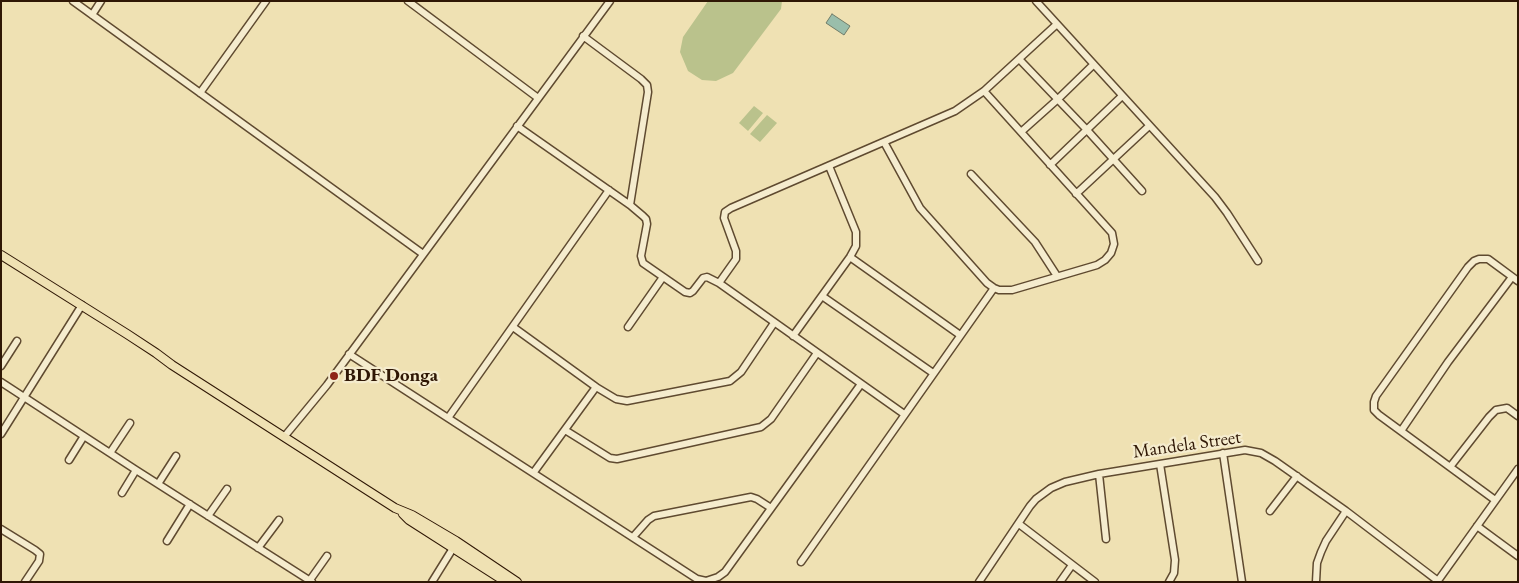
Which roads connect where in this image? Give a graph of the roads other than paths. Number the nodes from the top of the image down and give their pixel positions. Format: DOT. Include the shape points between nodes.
graph roads {
  1 [pos="73,1"];
  2 [pos="101,1"];
  3 [pos="266,1"];
  4 [pos="408,1"];
  5 [pos="610,1"];
  6 [pos="1036,1"];
  7 [pos="92,14"];
  8 [pos="1057,24"];
  9 [pos="583,36"];
  10 [pos="1020,60"];
  11 [pos="1093,65"];
  12 [pos="984,91"];
  13 [pos="200,93"];
  14 [pos="1122,96"];
  15 [pos="538,98"];
  16 [pos="1058,99"];
  17 [pos="517,126"];
  18 [pos="1149,126"];
  19 [pos="1087,130"];
  20 [pos="1021,132"];
  21 [pos="884,142"];
  22 [pos="1113,159"];
  23 [pos="1050,165"];
  24 [pos="830,166"];
  25 [pos="972,174"];
  26 [pos="609,190"];
  27 [pos="1142,191"];
  28 [pos="1076,194"];
  29 [pos="630,205"];
  30 [pos="423,254"];
  31 [pos="1,255"];
  32 [pos="850,257"];
  33 [pos="1,260"];
  34 [pos="1258,261"];
  35 [pos="1057,276"];
  36 [pos="663,277"];
  37 [pos="1515,279"];
  38 [pos="719,283"];
  39 [pos="994,288"];
  40 [pos="822,296"];
  41 [pos="80,307"];
  42 [pos="774,323"];
  43 [pos="513,327"];
  44 [pos="628,327"];
  45 [pos="960,335"];
  46 [pos="793,336"];
  47 [pos="17,341"];
  48 [pos="817,353"];
  49 [pos="349,354"];
  50 [pos="1,366"];
  51 [pos="933,373"];
  52 [pos="1,382"];
  53 [pos="861,384"];
  54 [pos="596,387"];
  55 [pos="25,398"];
  56 [pos="904,414"];
  57 [pos="1518,416"];
  58 [pos="448,418"];
  59 [pos="130,423"];
  60 [pos="565,430"];
  61 [pos="1401,431"];
  62 [pos="1,434"];
  63 [pos="84,436"];
  64 [pos="284,437"];
  65 [pos="110,453"];
  66 [pos="1222,453"];
  67 [pos="176,456"];
  68 [pos="69,460"];
  69 [pos="1160,464"];
  70 [pos="1450,467"];
  71 [pos="1518,469"];
  72 [pos="136,470"];
  73 [pos="534,472"];
  74 [pos="1099,474"];
  75 [pos="1297,476"];
  76 [pos="158,484"];
  77 [pos="227,489"];
  78 [pos="122,493"];
  79 [pos="1495,500"];
  80 [pos="190,504"];
  81 [pos="771,508"];
  82 [pos="1270,511"];
  83 [pos="1346,511"];
  84 [pos="208,516"];
  85 [pos="279,520"];
  86 [pos="1018,524"];
  87 [pos="1477,526"];
  88 [pos="1,529"];
  89 [pos="633,537"];
  90 [pos="1106,539"];
  91 [pos="167,541"];
  92 [pos="455,544"];
  93 [pos="258,548"];
  94 [pos="327,556"];
  95 [pos="1518,556"];
  96 [pos="801,562"];
  97 [pos="1072,565"];
  98 [pos="502,579"];
  99 [pos="311,581"];
  100 [pos="1438,581"];
  101 [pos="26,582"];
  102 [pos="432,582"];
  103 [pos="517,582"];
  104 [pos="979,582"];
  105 [pos="1060,582"];
  106 [pos="1095,582"];
  107 [pos="1169,582"];
  108 [pos="1242,582"];
  109 [pos="1316,582"];
  1 -- 7 [label="street"];
  2 -- 7 [label="street"];
  3 -- 13 [label="street"];
  4 -- 15 [label="street"];
  5 -- 9 [label="street"];
  6 -- 8 [label="street"];
  7 -- 13 [label="street"];
  8 -- 10 [label="street"];
  8 -- 11 [label="street"];
  9 -- 15 [label="street"];
  9 -- 29 [label="street" via="641,78 648,92"];
  10 -- 12 [label="street"];
  10 -- 16 [label="street"];
  11 -- 14 [label="street"];
  11 -- 16 [label="street"];
  12 -- 20 [label="street"];
  12 -- 21 [label="street" via="955,111"];
  13 -- 30 [label="street"];
  14 -- 18 [label="street"];
  14 -- 19 [label="street"];
  15 -- 17 [label="street"];
  16 -- 19 [label="street"];
  16 -- 20 [label="street"];
  17 -- 26 [label="street"];
  17 -- 30 [label="street"];
  18 -- 22 [label="street"];
  18 -- 34 [label="street" via="1215,197"];
  19 -- 22 [label="street"];
  19 -- 23 [label="street"];
  20 -- 23 [label="street"];
  21 -- 24 [label="street"];
  21 -- 39 [label="street" via="920,208"];
  22 -- 27 [label="street"];
  22 -- 28 [label="street"];
  23 -- 28 [label="street"];
  24 -- 32 [label="street" via="856,232 856,246"];
  24 -- 38 [label="street" via="725,212 725,226 736,250 736,259"];
  25 -- 35 [label="street" via="1035,242"];
  26 -- 29 [label="street"];
  26 -- 43 [label="street"];
  28 -- 35 [label="street" via="1112,233 1114,244 1111,254 1097,265"];
  29 -- 36 [label="street" via="646,219 647,224 641,260"];
  30 -- 49 [label="street"];
  31 -- 41 [label="main road"];
  32 -- 40 [label="street"];
  32 -- 45 [label="street"];
  33 -- 41 [label="main road"];
  35 -- 39 [label="street" via="1012,290"];
  36 -- 38 [label="street" via="685,292 693,291 703,278"];
  36 -- 44 [label="street"];
  37 -- 61 [label="street" via="1448,362"];
  37 -- 61 [label="street" via="1486,258 1476,260 1468,268 1375,398 1376,413"];
  38 -- 42 [label="street"];
  39 -- 45 [label="street"];
  40 -- 46 [label="street"];
  40 -- 51 [label="street"];
  41 -- 55 [label="street"];
  41 -- 64 [label="main road"];
  42 -- 46 [label="street"];
  42 -- 54 [label="street" via="741,372 730,381 628,401 616,399"];
  43 -- 54 [label="street"];
  43 -- 58 [label="street"];
  45 -- 51 [label="street"];
  46 -- 48 [label="street"];
  47 -- 50 [label="street"];
  48 -- 53 [label="street"];
  48 -- 60 [label="street" via="770,419 760,426 617,459 610,458"];
  49 -- 58 [label="street"];
  49 -- 64 [label="street"];
  51 -- 56 [label="street"];
  52 -- 55 [label="street"];
  53 -- 56 [label="street"];
  53 -- 81 [label="street"];
  54 -- 60 [label="street"];
  55 -- 62 [label="street"];
  55 -- 63 [label="street"];
  56 -- 96 [label="street"];
  57 -- 70 [label="street" via="1507,408 1496,410"];
  58 -- 73 [label="street"];
  59 -- 65 [label="street"];
  60 -- 73 [label="street"];
  61 -- 70 [label="street"];
  63 -- 65 [label="street"];
  63 -- 68 [label="street"];
  64 -- 92 [label="main road"];
  65 -- 72 [label="street"];
  66 -- 69 [label="street, Mandela Street"];
  66 -- 75 [label="street, Mandela Street" via="1246,450 1261,453"];
  66 -- 108 [label="street"];
  67 -- 76 [label="street"];
  69 -- 74 [label="street, Mandela Street"];
  69 -- 107 [label="street" via="1175,560 1174,574"];
  70 -- 79 [label="street"];
  71 -- 79 [label="street"];
  72 -- 76 [label="street"];
  72 -- 78 [label="street"];
  73 -- 89 [label="street"];
  74 -- 86 [label="street, Mandela Street" via="1051,488 1036,499"];
  74 -- 90 [label="street"];
  75 -- 82 [label="street"];
  75 -- 83 [label="street, Mandela Street"];
  76 -- 80 [label="street"];
  77 -- 84 [label="street"];
  79 -- 87 [label="street"];
  80 -- 84 [label="street"];
  80 -- 91 [label="street"];
  81 -- 89 [label="street" via="751,497 654,516"];
  81 -- 89 [label="street" via="725,572 712,580 697,579"];
  83 -- 100 [label="street, Mandela Street"];
  83 -- 109 [label="street" via="1320,552"];
  84 -- 93 [label="street"];
  85 -- 93 [label="street"];
  86 -- 97 [label="street"];
  86 -- 104 [label="street, Mandela Street"];
  87 -- 95 [label="street"];
  87 -- 100 [label="street"];
  88 -- 101 [label="street" via="40,554"];
  92 -- 98 [label="main road"];
  92 -- 102 [label="street"];
  93 -- 99 [label="street"];
  94 -- 99 [label="street"];
  97 -- 105 [label="street"];
  97 -- 106 [label="street"];
  98 -- 103 [label="main road"];
}
